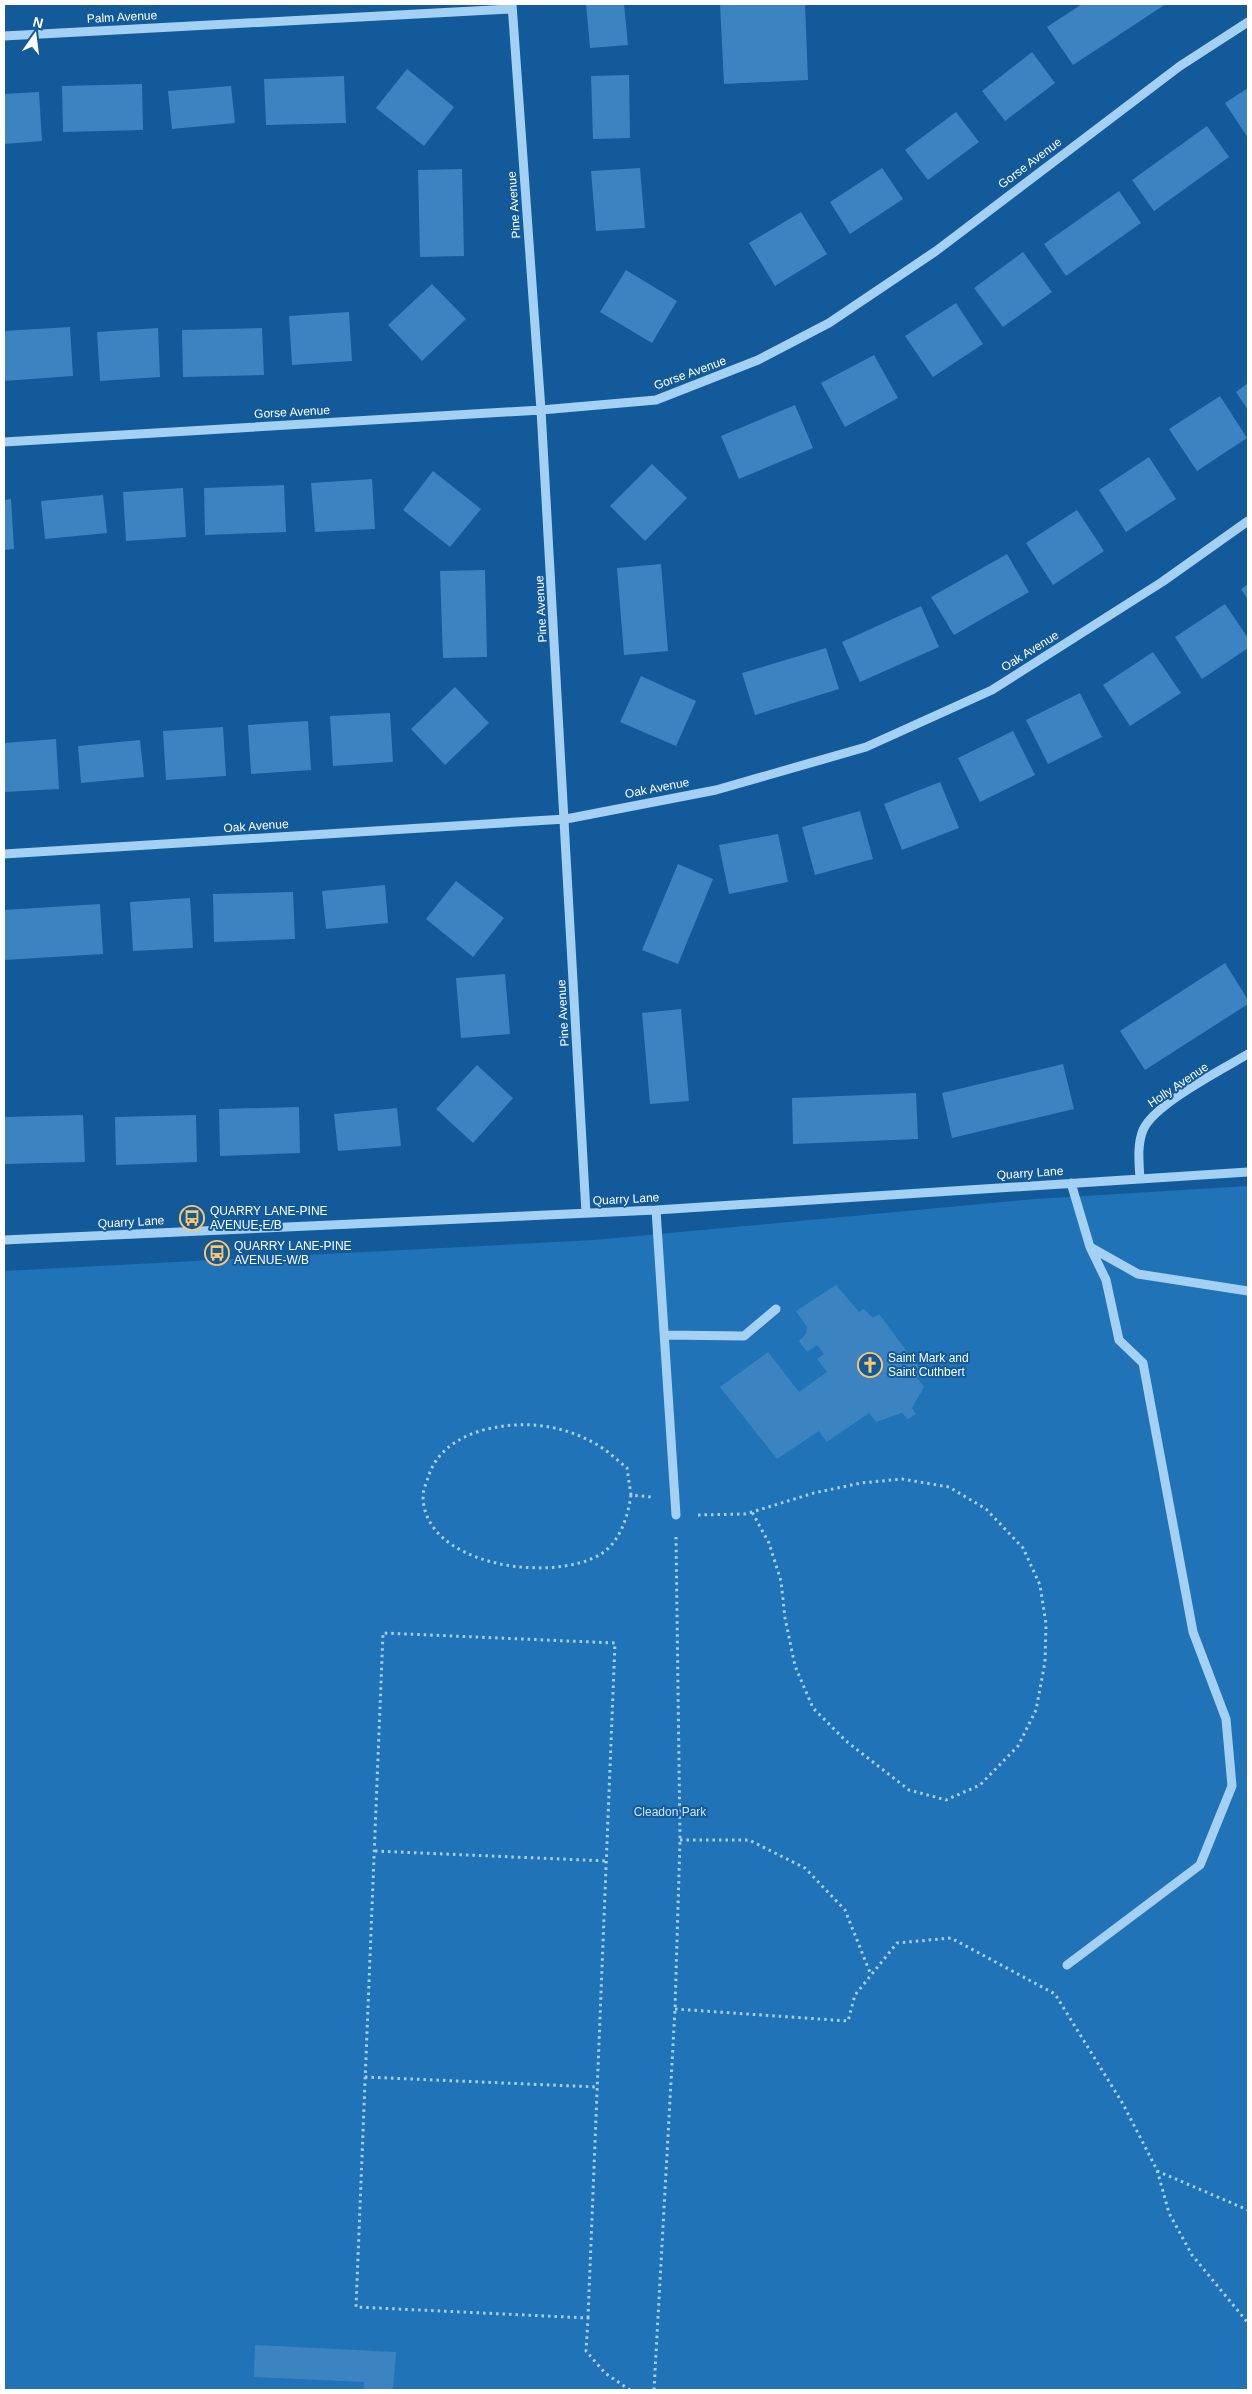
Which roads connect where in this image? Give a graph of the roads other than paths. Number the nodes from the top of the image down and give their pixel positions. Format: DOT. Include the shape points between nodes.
graph roads {
  1 [pos="512,6"];
  2 [pos="1248,22"];
  3 [pos="4,36"];
  4 [pos="541,410"];
  5 [pos="4,442"];
  6 [pos="1248,521"];
  7 [pos="566,819"];
  8 [pos="4,854"];
  9 [pos="1248,1054"];
  10 [pos="1248,1172"];
  11 [pos="1140,1179"];
  12 [pos="1071,1183"];
  13 [pos="656,1210"];
  14 [pos="586,1213"];
  15 [pos="4,1240"];
  16 [pos="1090,1247"];
  17 [pos="1248,1291"];
  18 [pos="776,1309"];
  19 [pos="665,1335"];
  20 [pos="676,1515"];
  21 [pos="1067,1964"];
  1 -- 3 [label="street, Palm Avenue"];
  1 -- 4 [label="street, Pine Avenue"];
  2 -- 4 [label="street, Gorse Avenue" via="1180,66 936,251 829,323 758,360 656,400"];
  4 -- 5 [label="street, Gorse Avenue"];
  4 -- 7 [label="street, Pine Avenue"];
  6 -- 7 [label="street, Oak Avenue" via="1162,582 992,690 866,747 716,790"];
  7 -- 8 [label="street, Oak Avenue"];
  7 -- 14 [label="street, Pine Avenue"];
  9 -- 11 [label="street, Holly Avenue" via="1180,1096 1149,1121 1139,1143"];
  10 -- 11 [label="street, Quarry Lane"];
  11 -- 12 [label="street, Quarry Lane"];
  12 -- 13 [label="street, Quarry Lane"];
  12 -- 16 [label="street"];
  13 -- 14 [label="street, Quarry Lane"];
  13 -- 19 [label="street"];
  14 -- 15 [label="street, Quarry Lane"];
  16 -- 17 [label="street" via="1138,1274"];
  16 -- 21 [label="street" via="1106,1280 1119,1340 1143,1363 1193,1632 1226,1719 1232,1786 1200,1865"];
  18 -- 19 [label="street" via="744,1336"];
  19 -- 20 [label="street"];
}
